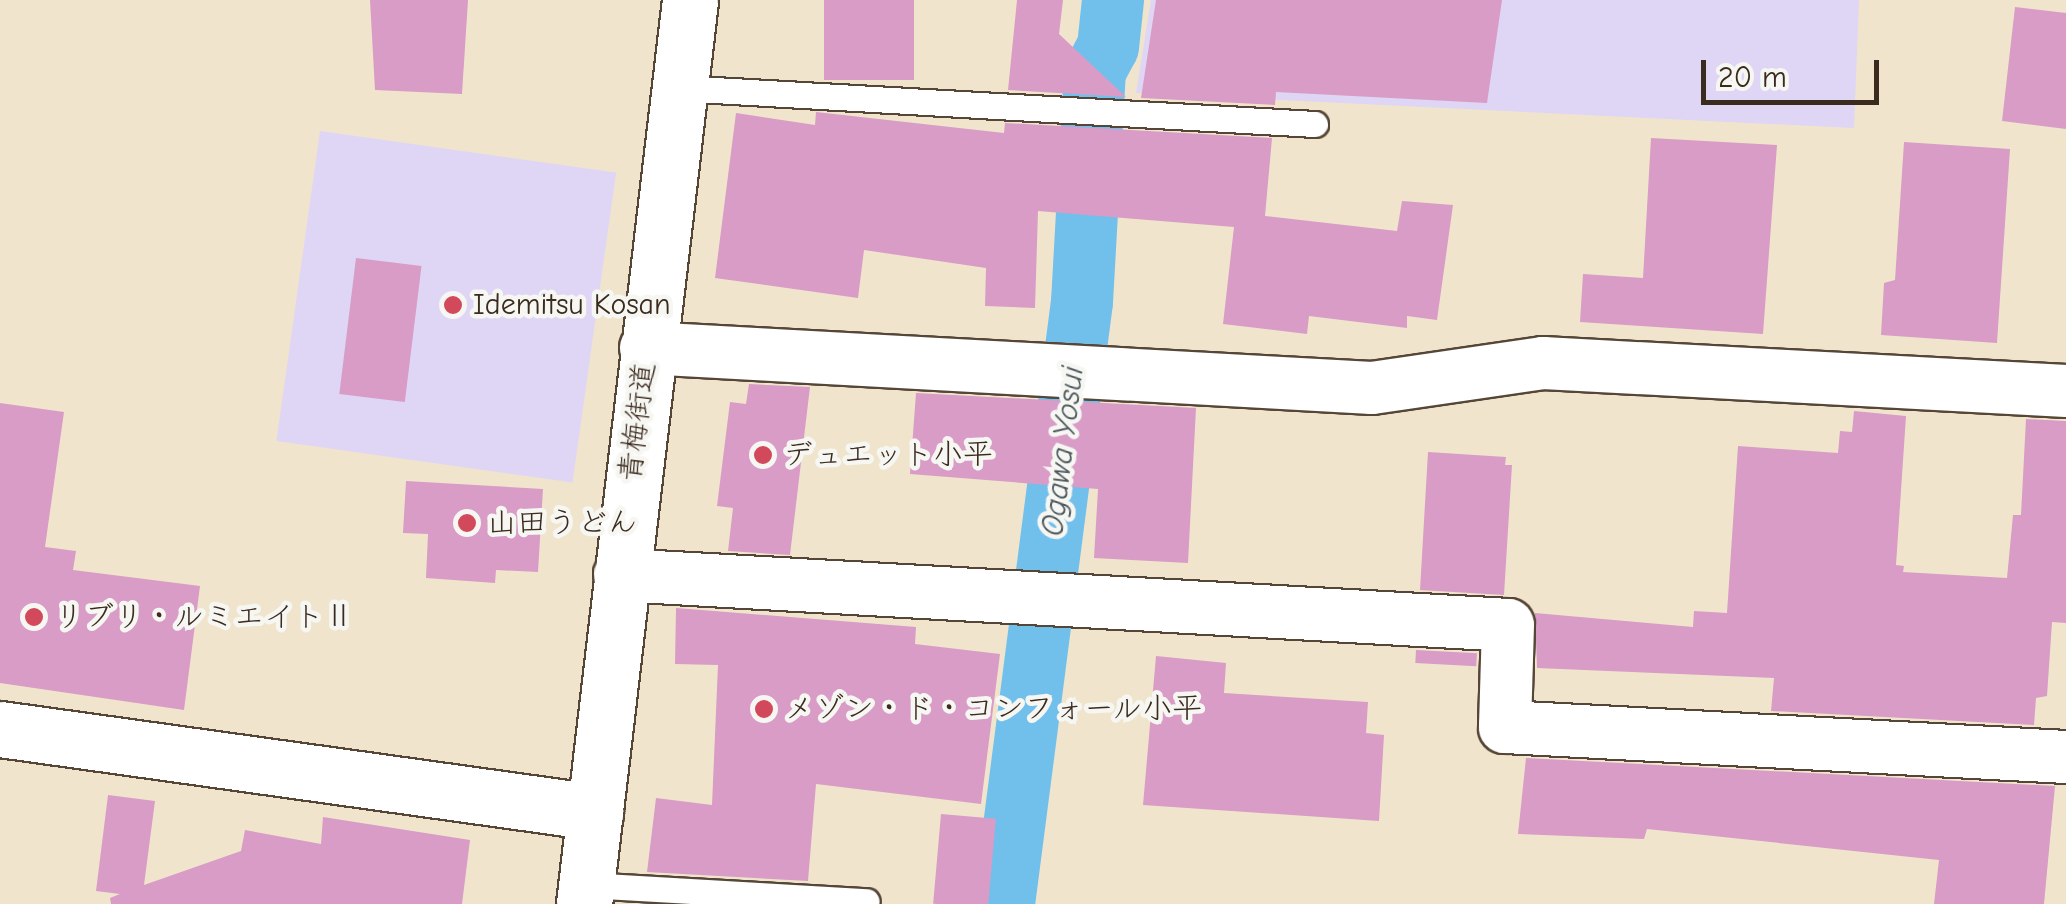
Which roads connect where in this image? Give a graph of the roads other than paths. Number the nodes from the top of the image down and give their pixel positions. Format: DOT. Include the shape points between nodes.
graph roads {
  1 [pos="690,0"];
  2 [pos="679,88"];
  3 [pos="1316,124"];
  4 [pos="646,348"];
  5 [pos="2066,391"];
  6 [pos="620,575"];
  7 [pos="0,730"];
  8 [pos="2066,756"];
  9 [pos="595,812"];
  10 [pos="585,894"];
  11 [pos="867,901"];
  1 -- 2 [label="main road, 青梅街道"];
  2 -- 3 [label="lane"];
  2 -- 4 [label="main road, 青梅街道"];
  4 -- 5 [label="street" via="1372,388 1543,363"];
  4 -- 6 [label="main road, 青梅街道"];
  6 -- 8 [label="street" via="1508,625 1505,727"];
  6 -- 9 [label="main road, 青梅街道"];
  7 -- 9 [label="main road"];
  9 -- 10 [label="main road, 青梅街道"];
  10 -- 11 [label="lane"];
}
